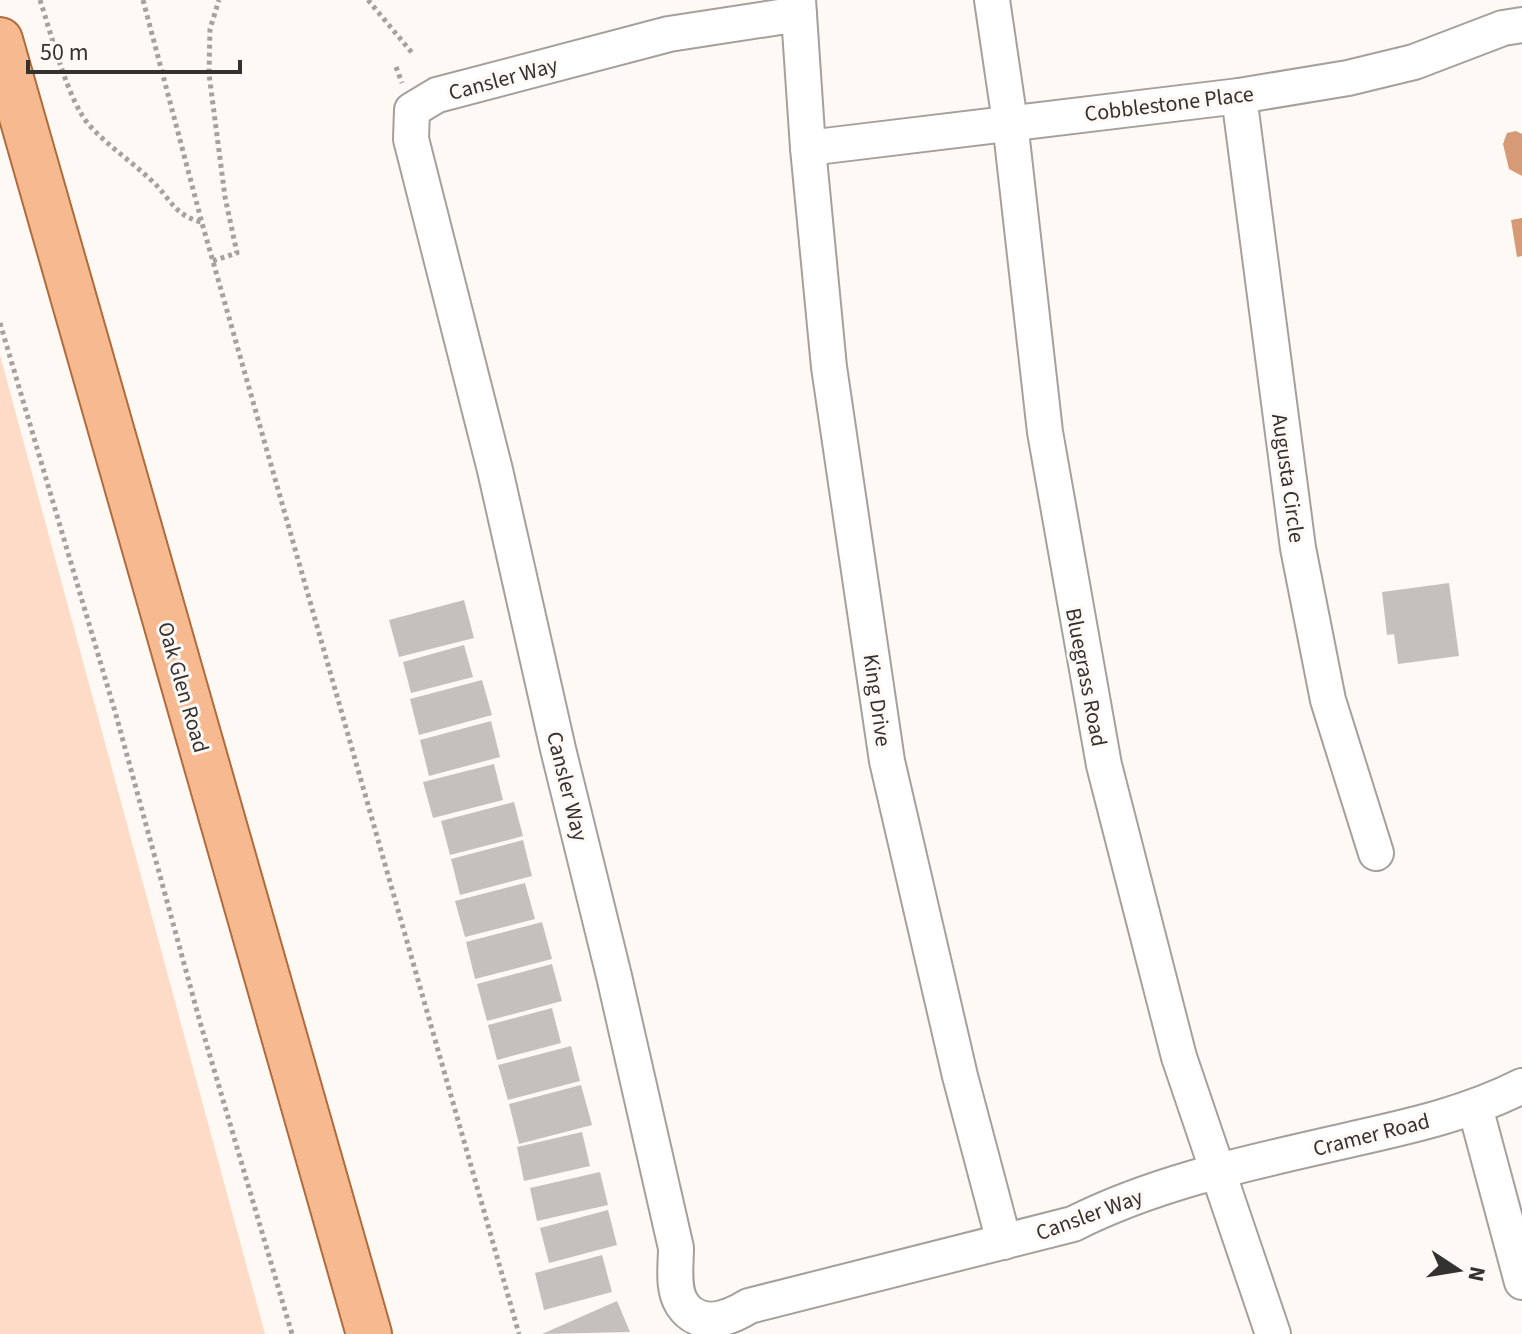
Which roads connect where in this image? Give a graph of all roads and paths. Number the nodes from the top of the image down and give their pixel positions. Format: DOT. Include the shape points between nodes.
graph roads {
  1 [pos="40,0"];
  2 [pos="143,0"];
  3 [pos="219,0"];
  4 [pos="368,0"];
  5 [pos="992,0"];
  6 [pos="799,7"];
  7 [pos="1522,25"];
  8 [pos="0,40"];
  9 [pos="413,54"];
  10 [pos="1239,96"];
  11 [pos="1010,122"];
  12 [pos="808,148"];
  13 [pos="202,223"];
  14 [pos="213,261"];
  15 [pos="0,323"];
  16 [pos="1376,853"];
  17 [pos="1522,1086"];
  18 [pos="1475,1107"];
  19 [pos="1217,1171"];
  20 [pos="1004,1242"];
  21 [pos="1522,1282"];
  22 [pos="292,1334"];
  23 [pos="369,1334"];
  24 [pos="519,1334"];
  25 [pos="1273,1334"];
  1 -- 13 [label="path" via="89,126 153,181 184,217"];
  2 -- 13 [label="path"];
  3 -- 14 [label="path" via="210,29 209,74 237,253"];
  4 -- 9 [label="path"];
  5 -- 11 [label="street, Bluegrass Road"];
  6 -- 12 [label="street, King Drive"];
  6 -- 20 [label="street, Cansler Way" via="669,34 437,95 412,110 411,139 614,976 676,1248 682,1304 699,1319 717,1321 749,1306"];
  7 -- 10 [label="street, Cobblestone Place" via="1414,62"];
  8 -- 23 [label="main road, Oak Glen Road"];
  10 -- 11 [label="street, Cobblestone Place"];
  10 -- 16 [label="street, Augusta Circle" via="1298,548 1328,700"];
  11 -- 12 [label="street, Cobblestone Place"];
  11 -- 19 [label="street, Bluegrass Road" via="1045,432 1104,765 1179,1057"];
  12 -- 20 [label="street, King Drive" via="829,367 887,761"];
  13 -- 14 [label="path"];
  14 -- 24 [label="path"];
  15 -- 22 [label="path"];
  17 -- 18 [label="street, Cramer Road"];
  18 -- 19 [label="street, Cramer Road"];
  18 -- 21 [label="street"];
  19 -- 20 [label="street, Cansler Way" via="1117,1203 1073,1224"];
  19 -- 25 [label="street, Bluegrass Road"];
}
